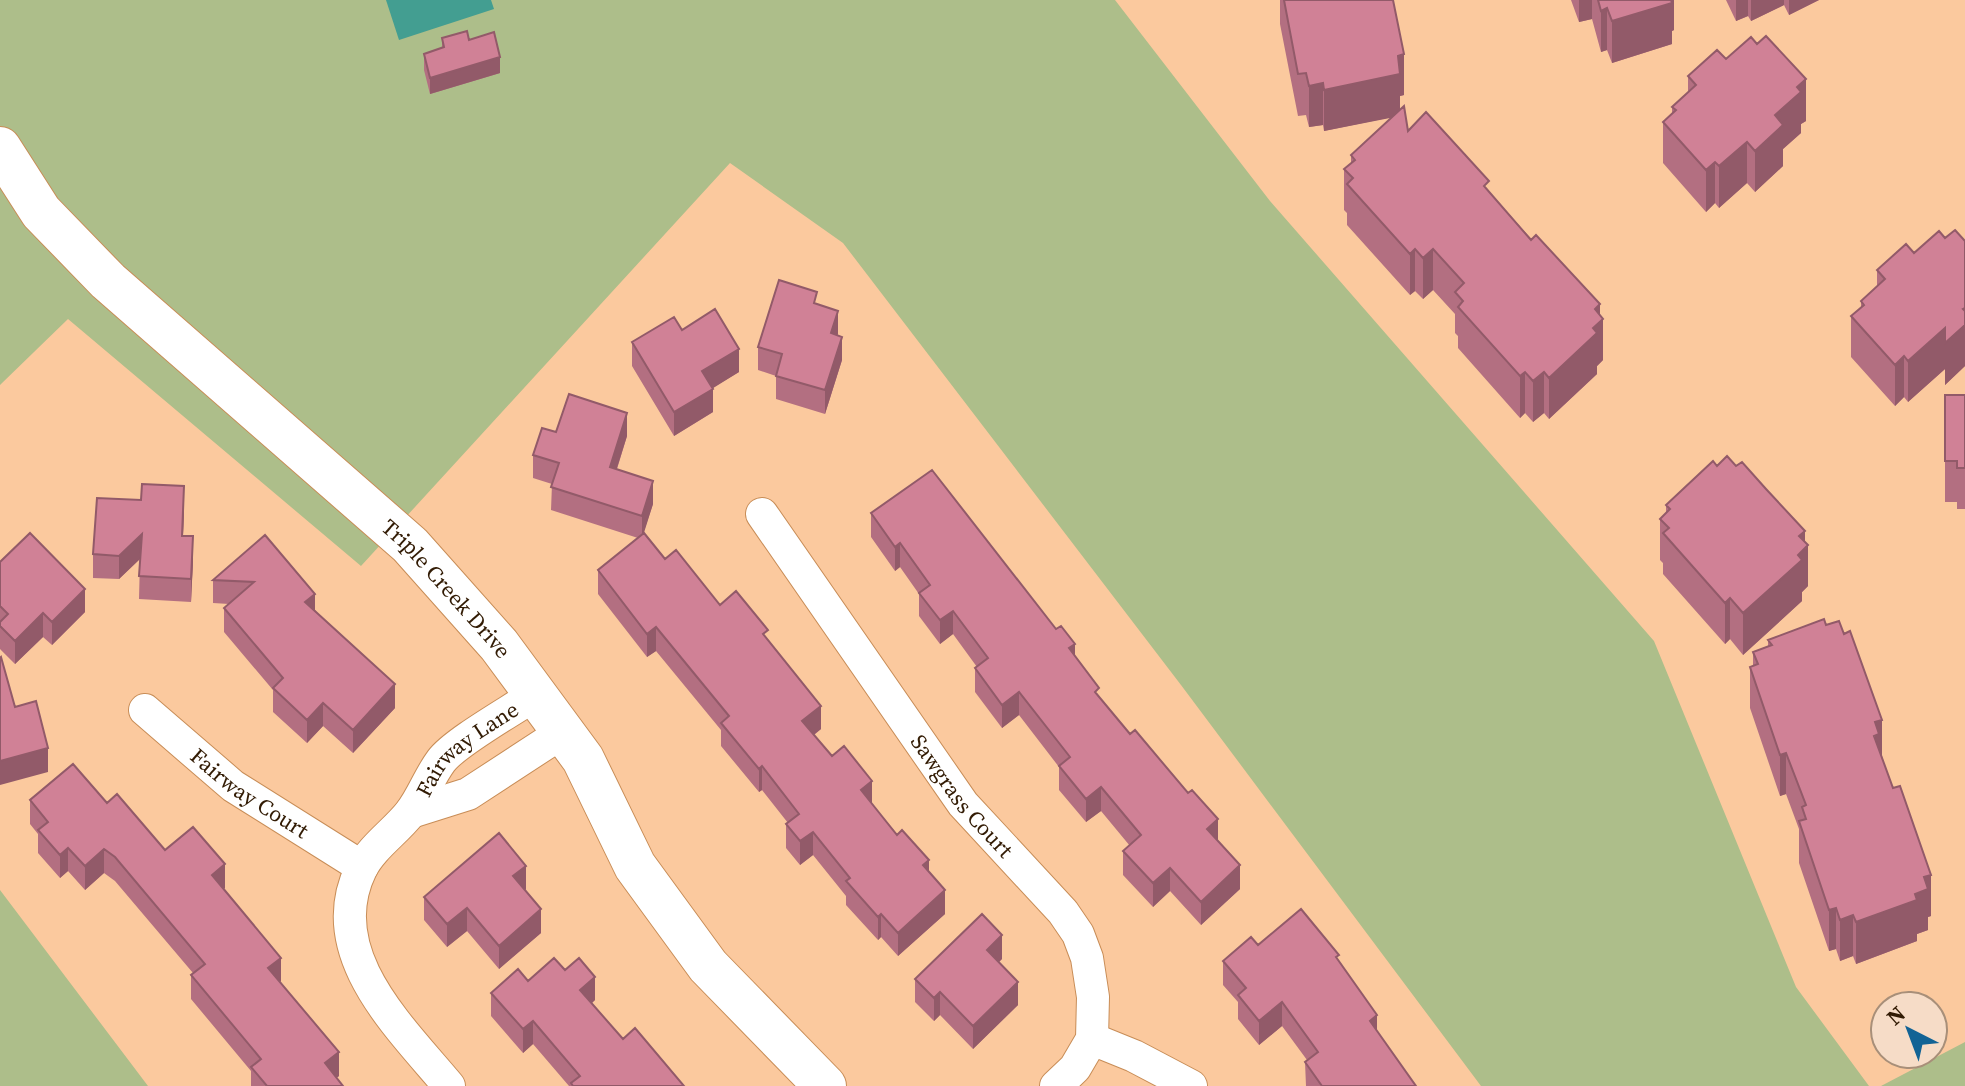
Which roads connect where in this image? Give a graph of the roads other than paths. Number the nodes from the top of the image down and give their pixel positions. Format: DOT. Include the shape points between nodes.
graph roads {
  1 [pos="0,148"];
  2 [pos="762,514"];
  3 [pos="536,694"];
  4 [pos="145,710"];
  5 [pos="563,732"];
  6 [pos="411,812"];
  7 [pos="362,867"];
  8 [pos="1092,1039"];
  9 [pos="449,1086"];
  10 [pos="825,1086"];
  11 [pos="1056,1086"];
  12 [pos="1191,1086"];
  1 -- 3 [label="street, Triple Creek Drive" via="41,212 108,281 410,545"];
  2 -- 8 [label="street, Sawgrass Court" via="963,804 1078,934 1093,997"];
  3 -- 5 [label="street, Triple Creek Drive"];
  3 -- 6 [label="street, Fairway Lane" via="443,758"];
  4 -- 7 [label="street, Fairway Court" via="233,786"];
  5 -- 6 [label="street, Fairway Lane" via="468,794"];
  5 -- 10 [label="street, Triple Creek Drive" via="583,759 635,866 708,966"];
  6 -- 7 [label="street, Fairway Lane"];
  7 -- 9 [label="street, Fairway Lane" via="349,918 364,977"];
  8 -- 11 [label="street" via="1075,1068"];
  8 -- 12 [label="street"];
}
